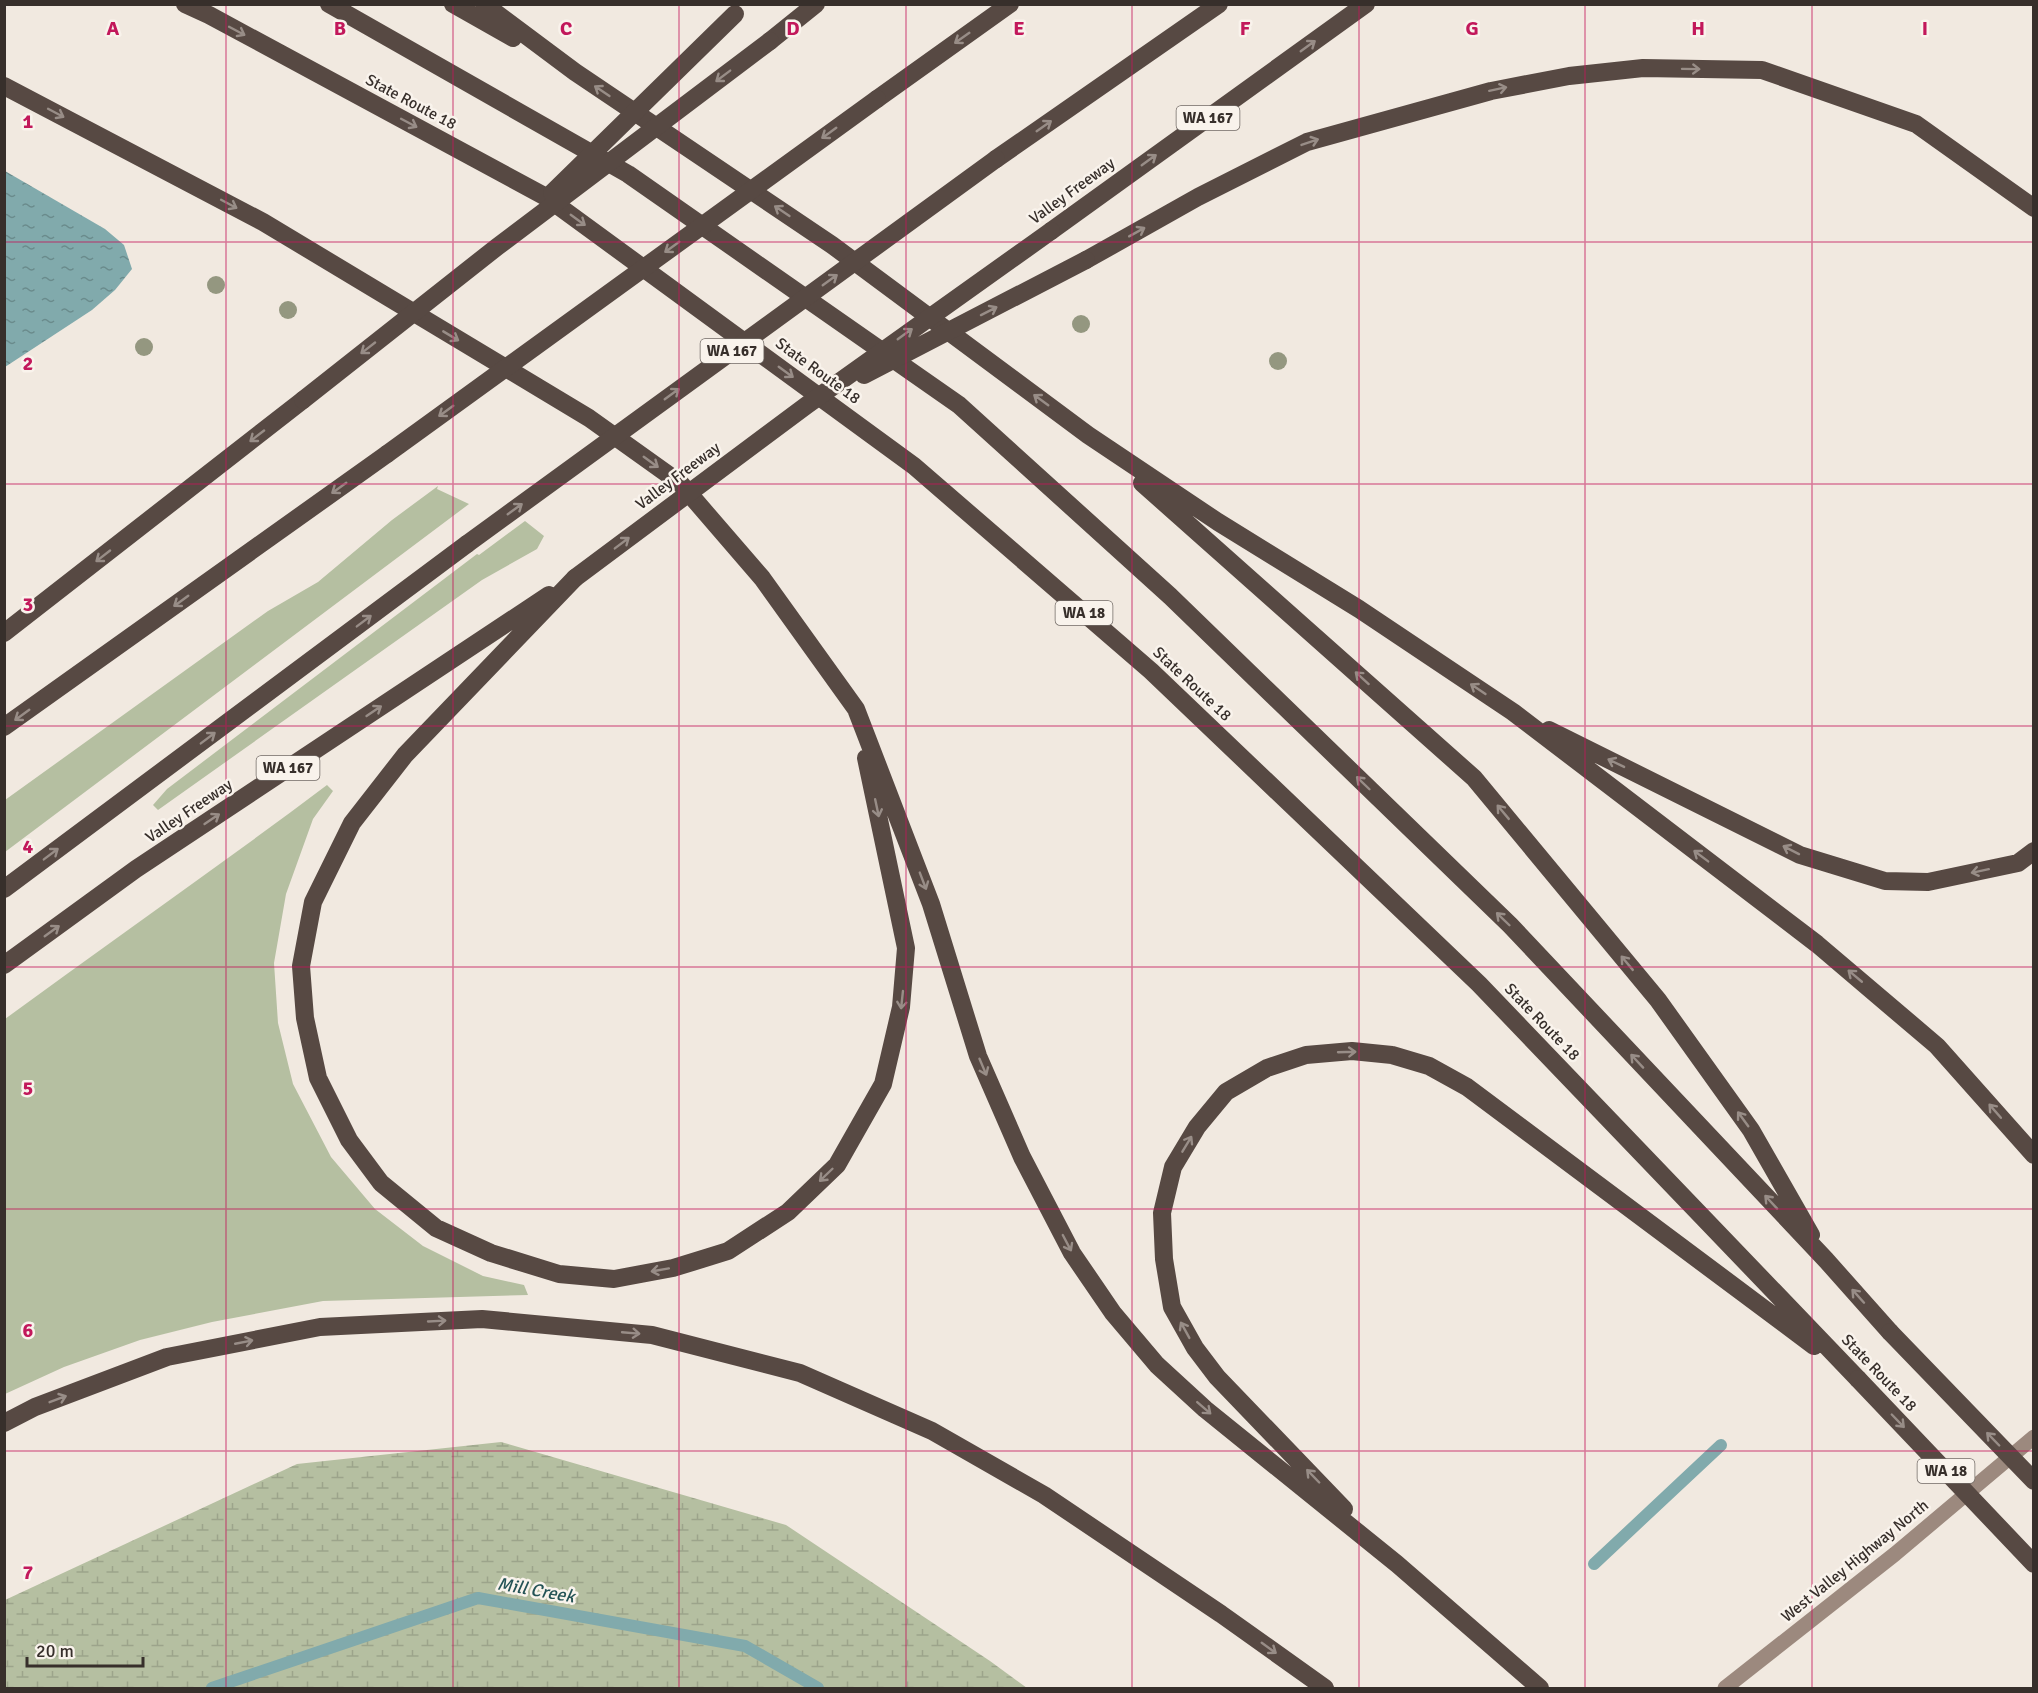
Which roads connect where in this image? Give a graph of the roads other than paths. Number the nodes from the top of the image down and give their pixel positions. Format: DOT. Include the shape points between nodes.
graph roads {
  1 [pos="185,4"];
  2 [pos="329,4"];
  3 [pos="453,4"];
  4 [pos="484,4"];
  5 [pos="816,4"];
  6 [pos="1010,4"];
  7 [pos="1219,4"];
  8 [pos="1366,4"];
  9 [pos="740,9"];
  10 [pos="575,72"];
  11 [pos="4,86"];
  12 [pos="2034,208"];
  13 [pos="496,247"];
  14 [pos="807,405"];
  15 [pos="1088,435"];
  16 [pos="575,578"];
  17 [pos="4,633"];
  18 [pos="856,709"];
  19 [pos="1513,712"];
  20 [pos="4,728"];
  21 [pos="2034,851"];
  22 [pos="4,889"];
  23 [pos="4,965"];
  24 [pos="2034,1155"];
  25 [pos="1826,1260"];
  26 [pos="1858,1379"];
  27 [pos="4,1423"];
  28 [pos="2034,1437"];
  29 [pos="2034,1481"];
  30 [pos="1397,1564"];
  31 [pos="2034,1564"];
  32 [pos="1325,1689"];
  33 [pos="1540,1689"];
  34 [pos="1725,1689"];
  1 -- 26 [label="highway, State Route 18 / WA 18, one-way" via="546,197 914,466 1151,671 1479,984"];
  25 -- 2 [label="highway, one-way" via="1509,925 1170,596 959,405 628,174"];
  3 -- 10 [label="highway"];
  4 -- 10 [label="highway"];
  5 -- 13 [label="highway, one-way, bridge"];
  6 -- 20 [label="highway, one-way, bridge"];
  22 -- 7 [label="highway, WA 167, one-way, bridge" via="467,544 996,159"];
  14 -- 8 [label="highway, Valley Freeway / WA 167, one-way, bridge"];
  9 -- 13 [label="highway, bridge"];
  15 -- 10 [label="highway, one-way" via="832,245"];
  11 -- 18 [label="highway, one-way" via="263,222 589,418 680,483 762,578"];
  14 -- 12 [label="highway, one-way, bridge" via="1306,142 1491,91 1569,76 1643,68 1762,70 1916,124"];
  13 -- 17 [label="highway, one-way, bridge"];
  16 -- 14 [label="highway, Valley Freeway / WA 167, one-way, bridge"];
  19 -- 15 [label="highway, one-way"];
  25 -- 15 [label="highway, one-way" via="1752,1130 1658,1000 1474,778"];
  18 -- 16 [label="highway, one-way" via="906,948 902,1007 883,1084 837,1165 788,1212 728,1251 673,1268 614,1278 559,1274 491,1252 436,1228 381,1183 349,1140 318,1078 305,1018 301,966 313,902 352,823 405,755"];
  23 -- 16 [label="highway, Valley Freeway / WA 167, one-way" via="136,869"];
  18 -- 30 [label="highway, one-way" via="931,903 978,1056 1022,1157 1072,1253 1113,1313 1157,1365 1205,1409"];
  21 -- 19 [label="highway, one-way" via="2018,863 1938,880 1885,881 1800,855"];
  24 -- 19 [label="highway, one-way" via="1929,1039 1817,944"];
  29 -- 25 [label="highway, one-way, bridge"];
  30 -- 26 [label="highway, one-way" via="1217,1377 1172,1307 1162,1213 1173,1167 1197,1127 1226,1092 1267,1068 1306,1054 1352,1051 1392,1055 1429,1066 1467,1087"];
  26 -- 31 [label="highway, State Route 18 / WA 18, one-way, bridge"];
  27 -- 32 [label="highway, one-way" via="35,1407 167,1357 320,1327 483,1319 652,1335 800,1373 932,1431 1044,1495"];
  28 -- 34 [label="main road, West Valley Highway North"];
  30 -- 33 [label="highway"];
}
